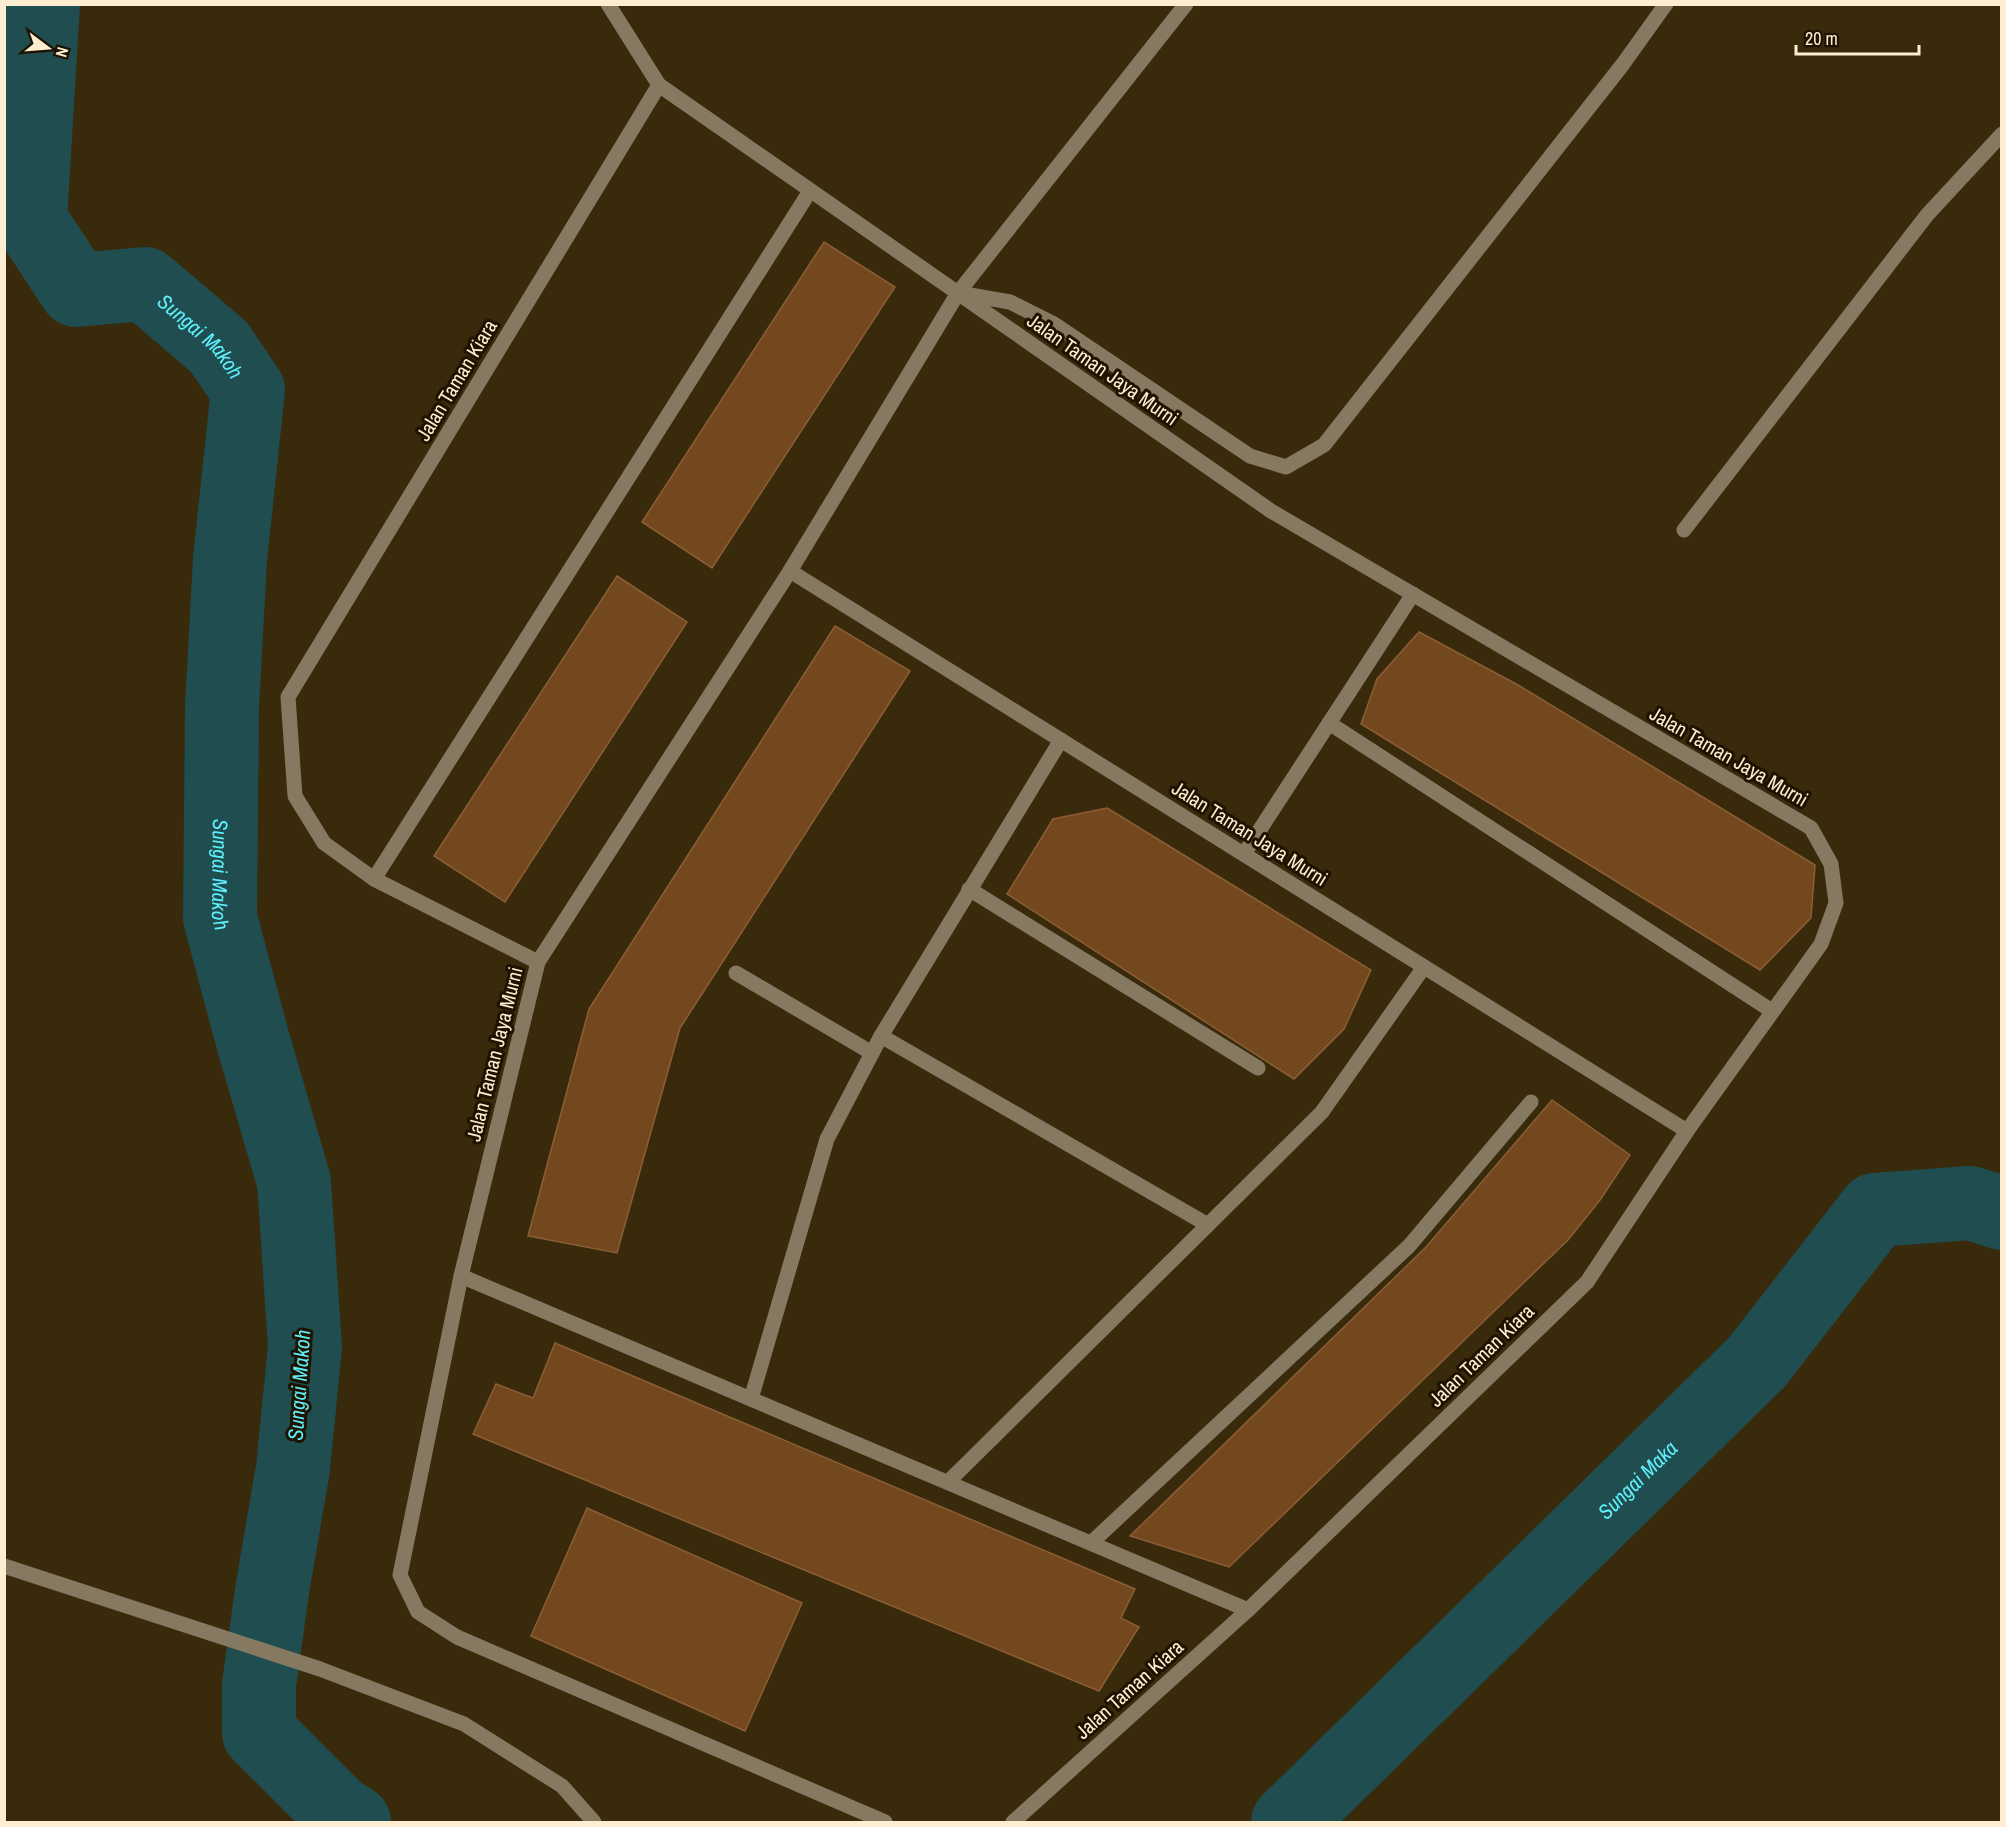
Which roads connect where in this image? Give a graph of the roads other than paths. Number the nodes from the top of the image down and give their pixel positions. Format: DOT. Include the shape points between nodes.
graph roads {
  1 [pos="608,4"];
  2 [pos="1186,4"];
  3 [pos="1666,4"];
  4 [pos="659,85"];
  5 [pos="2001,134"];
  6 [pos="810,191"];
  7 [pos="958,293"];
  8 [pos="1684,530"];
  9 [pos="790,571"];
  10 [pos="1413,594"];
  11 [pos="1329,723"];
  12 [pos="1060,740"];
  13 [pos="1811,828"];
  14 [pos="1244,854"];
  15 [pos="374,879"];
  16 [pos="969,889"];
  17 [pos="538,962"];
  18 [pos="1424,967"];
  19 [pos="736,973"];
  20 [pos="1772,1011"];
  21 [pos="882,1036"];
  22 [pos="872,1053"];
  23 [pos="1258,1068"];
  24 [pos="1531,1102"];
  25 [pos="1687,1131"];
  26 [pos="1208,1225"];
  27 [pos="461,1276"];
  28 [pos="751,1399"];
  29 [pos="948,1482"];
  30 [pos="1091,1543"];
  31 [pos="4,1566"];
  32 [pos="1248,1610"];
  33 [pos="594,1822"];
  34 [pos="885,1822"];
  35 [pos="1012,1822"];
  1 -- 4 [label="street"];
  2 -- 7 [label="street, Jalan Taman Jaya Murni"];
  3 -- 7 [label="street" via="1616,74 1324,445 1286,467 1250,456 1054,324 1010,302"];
  4 -- 6 [label="street, Jalan Taman Jaya Murni"];
  4 -- 15 [label="street, Jalan Taman Kiara" via="288,697 296,796 324,843"];
  5 -- 8 [label="street" via="1928,215"];
  6 -- 7 [label="street, Jalan Taman Jaya Murni"];
  6 -- 15 [label="street"];
  7 -- 9 [label="street, Jalan Taman Jaya Murni"];
  7 -- 10 [label="street, Jalan Taman Jaya Murni" via="1271,512"];
  9 -- 12 [label="street, Jalan Taman Jaya Murni"];
  9 -- 17 [label="street, Jalan Taman Jaya Murni"];
  10 -- 11 [label="street"];
  10 -- 13 [label="street, Jalan Taman Jaya Murni"];
  11 -- 14 [label="street"];
  11 -- 20 [label="street"];
  12 -- 14 [label="street, Jalan Taman Jaya Murni"];
  12 -- 16 [label="street"];
  13 -- 20 [label="street, Jalan Taman Kiara" via="1831,864 1836,903 1821,944"];
  14 -- 18 [label="street, Jalan Taman Jaya Murni"];
  15 -- 17 [label="street"];
  16 -- 21 [label="street"];
  16 -- 23 [label="street"];
  17 -- 27 [label="street, Jalan Taman Jaya Murni"];
  18 -- 25 [label="street, Jalan Taman Jaya Murni"];
  18 -- 26 [label="street" via="1322,1112"];
  19 -- 22 [label="street"];
  20 -- 25 [label="street, Jalan Taman Kiara"];
  21 -- 22 [label="street"];
  21 -- 26 [label="street"];
  22 -- 28 [label="street" via="827,1139"];
  24 -- 30 [label="street" via="1409,1246"];
  25 -- 32 [label="street, Jalan Taman Kiara" via="1587,1282"];
  26 -- 29 [label="street"];
  27 -- 28 [label="street"];
  27 -- 34 [label="street, Jalan Taman Jaya Murni" via="400,1575 418,1612 457,1637"];
  28 -- 29 [label="street"];
  29 -- 30 [label="street"];
  30 -- 32 [label="street"];
  31 -- 33 [label="street" via="320,1669 464,1724 562,1786"];
  32 -- 35 [label="street, Jalan Taman Kiara"];
}
